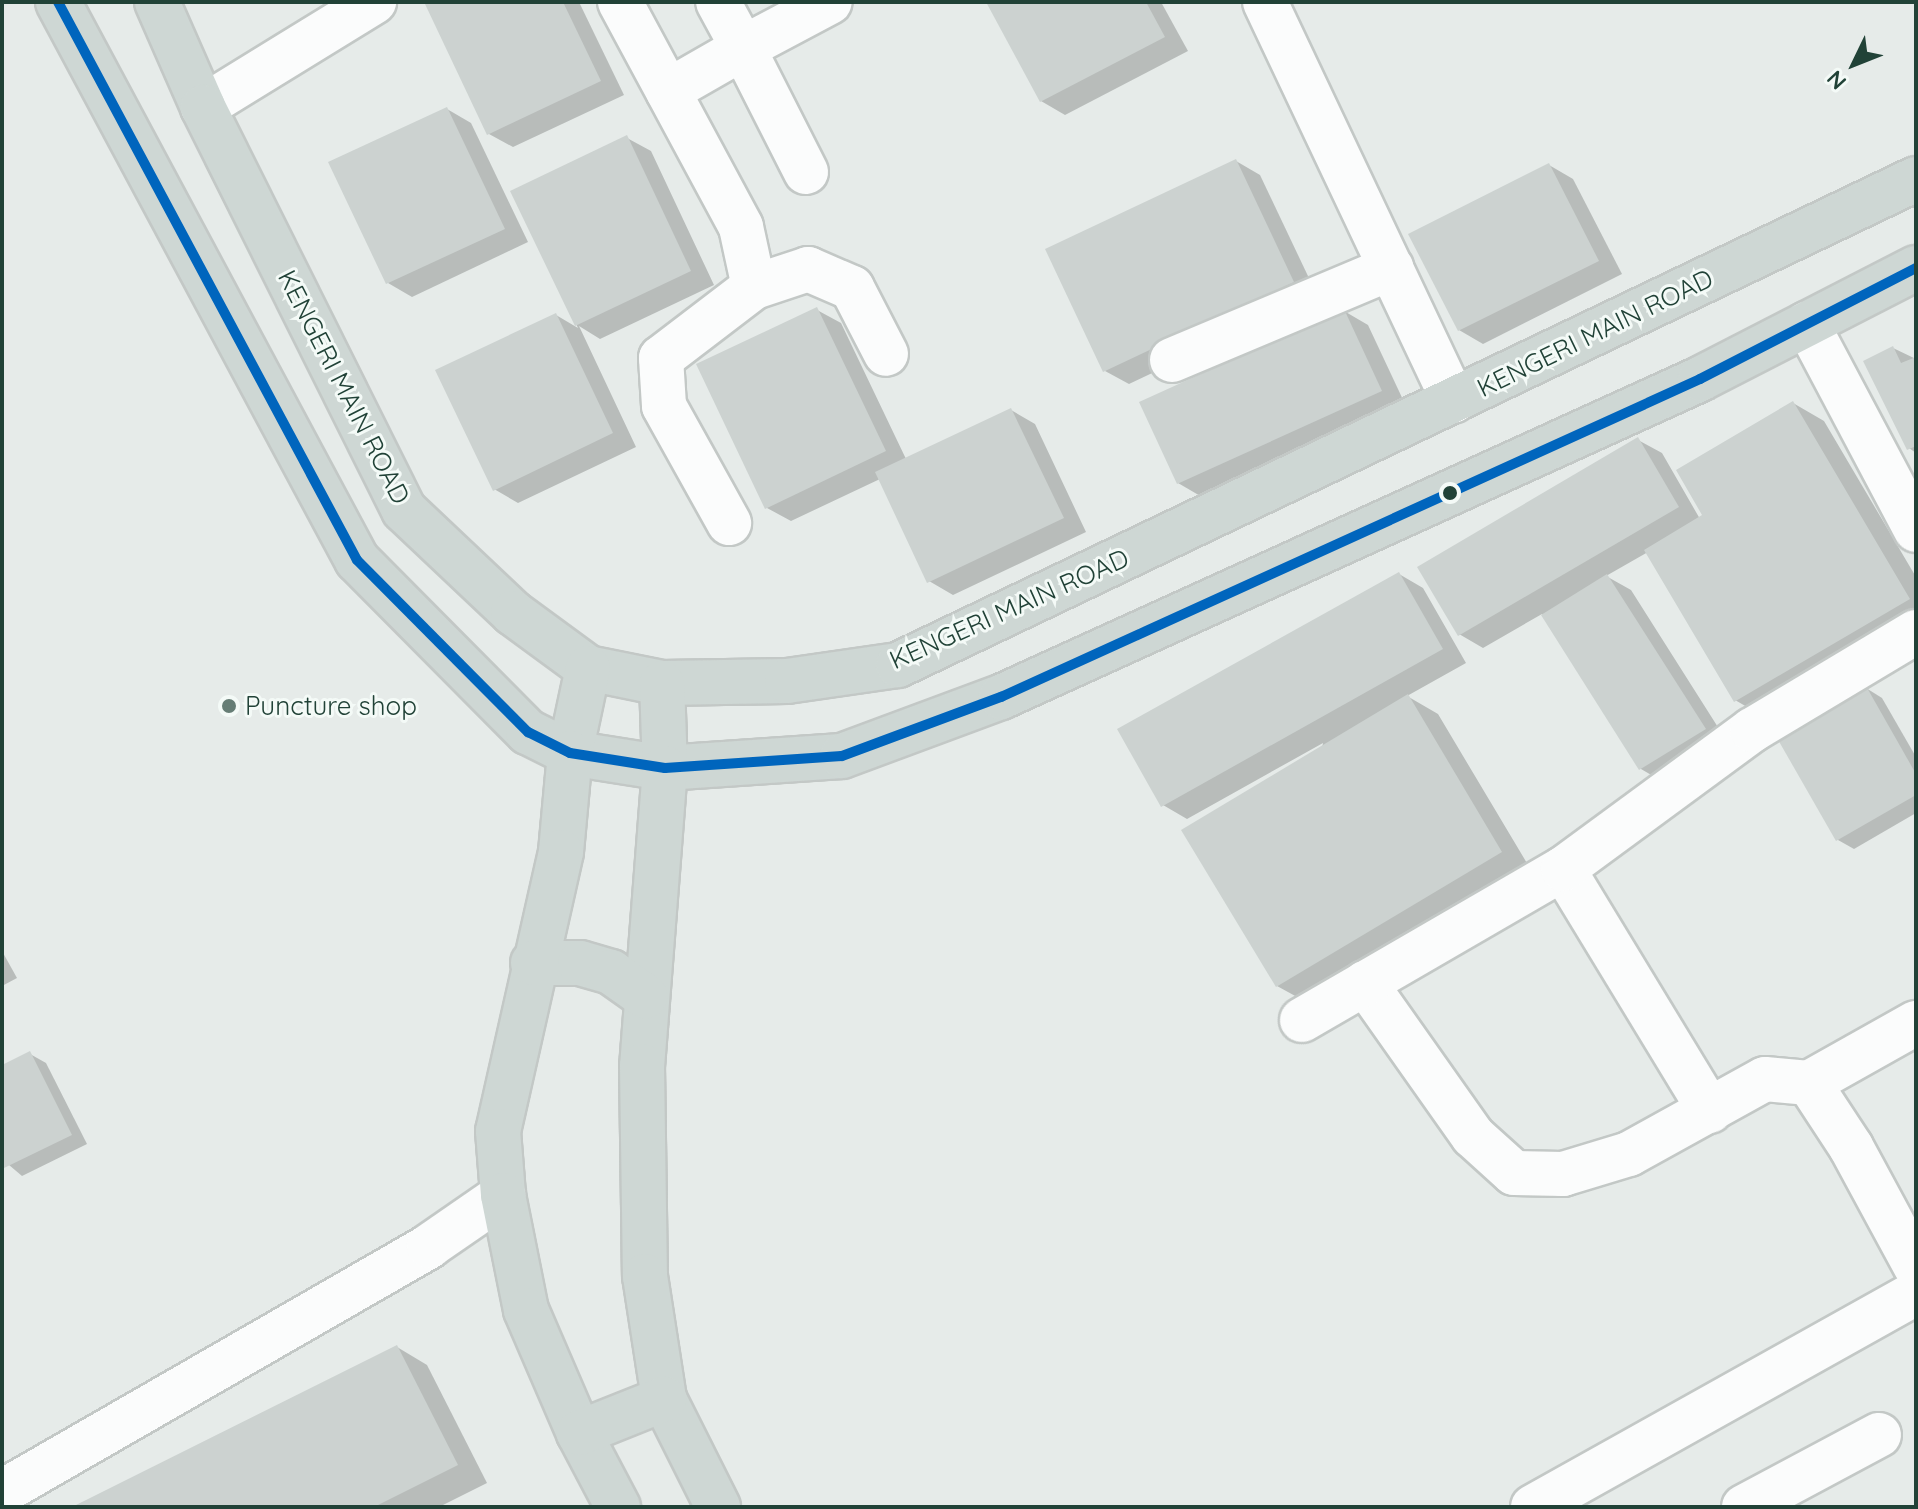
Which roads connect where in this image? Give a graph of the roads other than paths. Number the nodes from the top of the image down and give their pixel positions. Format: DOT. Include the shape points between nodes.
graph roads {
  1 [pos="58,2"];
  2 [pos="157,2"];
  3 [pos="374,2"];
  4 [pos="620,2"];
  5 [pos="718,2"];
  6 [pos="830,2"];
  7 [pos="1278,7"];
  8 [pos="743,48"];
  9 [pos="668,91"];
  10 [pos="203,107"];
  11 [pos="806,172"];
  12 [pos="1916,179"];
  13 [pos="1391,268"];
  14 [pos="1916,268"];
  15 [pos="754,287"];
  16 [pos="1807,324"];
  17 [pos="886,354"];
  18 [pos="1172,360"];
  19 [pos="1454,401"];
  20 [pos="729,523"];
  21 [pos="1916,530"];
  22 [pos="1916,632"];
  23 [pos="588,668"];
  24 [pos="662,683"];
  25 [pos="570,753"];
  26 [pos="665,768"];
  27 [pos="1563,869"];
  28 [pos="533,963"];
  29 [pos="1365,983"];
  30 [pos="645,996"];
  31 [pos="1302,1020"];
  32 [pos="1916,1023"];
  33 [pos="1809,1083"];
  34 [pos="1710,1111"];
  35 [pos="503,1195"];
  36 [pos="1916,1267"];
  37 [pos="1916,1293"];
  38 [pos="664,1399"];
  39 [pos="579,1433"];
  40 [pos="1879,1435"];
  41 [pos="2,1492"];
  42 [pos="2,1501"];
  43 [pos="5,1507"];
  44 [pos="618,1507"];
  45 [pos="718,1507"];
  46 [pos="1533,1507"];
  47 [pos="1744,1507"];
  1 -- 25 [label="main road" via="357,560 528,732"];
  2 -- 10 [label="main road, KENGERI MAIN ROAD"];
  3 -- 10 [label="street"];
  4 -- 9 [label="street"];
  5 -- 8 [label="street"];
  6 -- 8 [label="street"];
  7 -- 13 [label="street"];
  8 -- 9 [label="street"];
  8 -- 11 [label="street"];
  9 -- 15 [label="street" via="741,227"];
  10 -- 23 [label="main road, KENGERI MAIN ROAD" via="404,510 513,613"];
  12 -- 19 [label="main road, KENGERI MAIN ROAD"];
  13 -- 18 [label="street"];
  13 -- 19 [label="street"];
  14 -- 16 [label="main road"];
  15 -- 17 [label="street" via="808,269 852,288"];
  15 -- 20 [label="street" via="661,358 664,406"];
  16 -- 21 [label="street"];
  16 -- 26 [label="main road" via="1700,379 1001,697 842,756"];
  19 -- 24 [label="main road, KENGERI MAIN ROAD" via="898,665 787,681"];
  22 -- 27 [label="street" via="1752,730"];
  23 -- 24 [label="main road, KENGERI MAIN ROAD"];
  23 -- 25 [label="main road"];
  24 -- 26 [label="main road"];
  25 -- 26 [label="main road"];
  25 -- 28 [label="main road" via="561,852"];
  26 -- 30 [label="main road"];
  27 -- 29 [label="street"];
  27 -- 34 [label="street"];
  28 -- 30 [label="main road" via="580,963 611,972"];
  28 -- 35 [label="main road" via="498,1131"];
  29 -- 31 [label="street"];
  29 -- 34 [label="street" via="1473,1136 1514,1173 1563,1174 1629,1154"];
  30 -- 38 [label="main road" via="645,1276"];
  32 -- 33 [label="street"];
  33 -- 34 [label="street" via="1765,1079"];
  33 -- 36 [label="street" via="1851,1147"];
  35 -- 39 [label="main road" via="526,1310"];
  35 -- 41 [label="street" via="429,1246"];
  37 -- 46 [label="street"];
  38 -- 39 [label="main road"];
  38 -- 45 [label="main road"];
  39 -- 44 [label="main road"];
  40 -- 47 [label="street"];
  42 -- 43 [label="street"];
}
